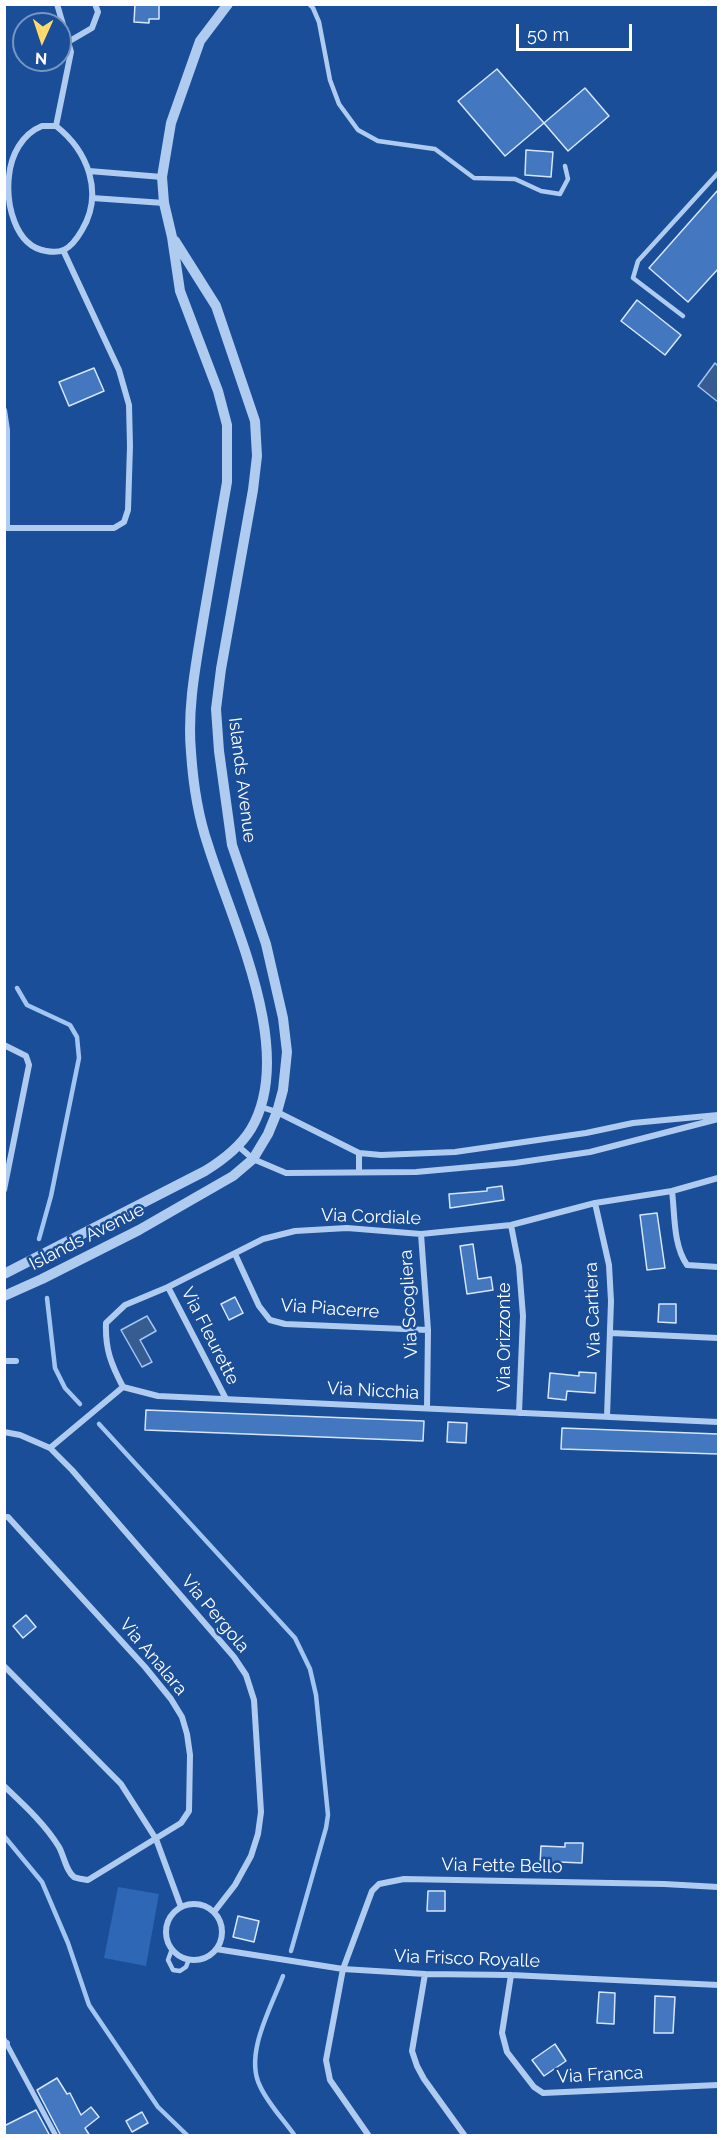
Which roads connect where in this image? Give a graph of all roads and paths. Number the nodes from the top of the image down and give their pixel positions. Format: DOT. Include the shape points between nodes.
graph roads {
  1 [pos="94,4"];
  2 [pos="228,4"];
  3 [pos="309,4"];
  4 [pos="72,40"];
  5 [pos="67,72"];
  6 [pos="56,126"];
  7 [pos="565,166"];
  8 [pos="89,171"];
  9 [pos="718,173"];
  10 [pos="162,177"];
  11 [pos="7,178"];
  12 [pos="92,198"];
  13 [pos="164,203"];
  14 [pos="172,237"];
  15 [pos="63,250"];
  16 [pos="683,316"];
  17 [pos="4,410"];
  18 [pos="5,528"];
  19 [pos="4,1045"];
  20 [pos="261,1107"];
  21 [pos="278,1112"];
  22 [pos="718,1117"];
  23 [pos="238,1146"];
  24 [pos="359,1153"];
  25 [pos="253,1159"];
  26 [pos="359,1172"];
  27 [pos="718,1178"];
  28 [pos="4,1190"];
  29 [pos="672,1191"];
  30 [pos="595,1203"];
  31 [pos="511,1225"];
  32 [pos="421,1234"];
  33 [pos="235,1254"];
  34 [pos="718,1267"];
  35 [pos="4,1274"];
  36 [pos="168,1287"];
  37 [pos="4,1296"];
  38 [pos="428,1330"];
  39 [pos="611,1334"];
  40 [pos="718,1338"];
  41 [pos="4,1361"];
  42 [pos="16,1361"];
  43 [pos="123,1387"];
  44 [pos="226,1399"];
  45 [pos="427,1408"];
  46 [pos="519,1413"];
  47 [pos="607,1417"];
  48 [pos="718,1422"];
  49 [pos="4,1432"];
  50 [pos="50,1448"];
  51 [pos="4,1517"];
  52 [pos="4,1666"];
  53 [pos="4,1786"];
  54 [pos="156,1839"];
  55 [pos="718,1887"];
  56 [pos="181,1907"];
  57 [pos="214,1912"];
  58 [pos="172,1949"];
  59 [pos="216,1949"];
  60 [pos="189,1959"];
  61 [pos="343,1969"];
  62 [pos="425,1974"];
  63 [pos="511,1975"];
  64 [pos="718,1985"];
  65 [pos="5,2042"];
  66 [pos="718,2085"];
  67 [pos="56,2136"];
  68 [pos="369,2136"];
  69 [pos="465,2136"];
  1 -- 4 [label="street" via="98,12 92,28"];
  2 -- 10 [label="street, Islands Avenue" via="196,51 171,123"];
  3 -- 7 [label="lane" via="319,22 330,80 339,104 358,130 378,141 435,149 474,178 515,179 541,191 560,194 568,179"];
  5 -- 6 [label="street"];
  6 -- 8 [label="street" via="70,136"];
  6 -- 11 [label="street" via="31,131 15,153"];
  8 -- 10 [label="street"];
  8 -- 12 [label="street"];
  9 -- 16 [label="lane" via="638,261 633,278"];
  10 -- 13 [label="street, Islands Avenue"];
  11 -- 15 [label="street" via="10,204 22,237 39,250"];
  12 -- 13 [label="street"];
  12 -- 15 [label="street" via="84,227"];
  13 -- 14 [label="street, Islands Avenue"];
  14 -- 20 [label="street, Islands Avenue" via="180,291 227,425 227,482 196,667 190,751 207,844 248,957 263,1023 268,1057"];
  14 -- 21 [label="street, Islands Avenue" via="216,306 255,421 253,490 216,709 232,845 266,944 283,1017 286,1052"];
  15 -- 18 [label="street" via="119,370 129,405 128,510 124,522 114,528"];
  17 -- 18 [label="street"];
  19 -- 28 [label="street" via="26,1056 29,1065"];
  20 -- 21 [label="street"];
  20 -- 23 [label="street, Islands Avenue"];
  21 -- 24 [label="street"];
  21 -- 25 [label="street, Islands Avenue"];
  22 -- 24 [label="street" via="633,1123 455,1152"];
  22 -- 26 [label="street" via="590,1152 461,1169"];
  23 -- 25 [label="street"];
  23 -- 35 [label="street, Islands Avenue" via="205,1171"];
  24 -- 26 [label="street"];
  25 -- 26 [label="street" via="286,1173"];
  25 -- 37 [label="street, Islands Avenue" via="233,1176 139,1230"];
  27 -- 29 [label="street, Via Cordiale"];
  29 -- 30 [label="street, Via Cordiale"];
  29 -- 34 [label="street" via="681,1257 687,1265"];
  30 -- 31 [label="street, Via Cordiale"];
  30 -- 39 [label="street, Via Cartiera" via="609,1265"];
  31 -- 32 [label="street, Via Cordiale"];
  31 -- 46 [label="street, Via Orizzonte" via="523,1316"];
  32 -- 33 [label="street, Via Cordiale" via="347,1228 295,1231 263,1239"];
  32 -- 38 [label="street, Via Scogliera"];
  33 -- 36 [label="street, Via Cordiale"];
  33 -- 38 [label="street, Via Piacerre" via="259,1306 270,1320 285,1324"];
  36 -- 43 [label="street, Via Cordiale" via="125,1305 106,1323 105,1343"];
  36 -- 44 [label="street, Via Fleurette"];
  38 -- 45 [label="street, Via Scogliera"];
  39 -- 40 [label="street"];
  39 -- 47 [label="street, Via Cartiera"];
  41 -- 42 [label="street"];
  43 -- 44 [label="street, Via Nicchia" via="158,1396"];
  43 -- 50 [label="street"];
  44 -- 45 [label="street, Via Nicchia"];
  45 -- 46 [label="street, Via Nicchia"];
  46 -- 47 [label="street, Via Nicchia"];
  47 -- 48 [label="street, Via Nicchia"];
  49 -- 50 [label="street, Via Pergola"];
  50 -- 57 [label="street, Via Pergola" via="246,1675 254,1700 261,1812 251,1857"];
  51 -- 54 [label="street, Via Analara" via="145,1667 182,1717 190,1755 189,1811 181,1823"];
  52 -- 54 [label="street" via="121,1784"];
  53 -- 54 [label="street, Via Analara" via="34,1814 60,1848 69,1871 79,1879 88,1880"];
  54 -- 56 [label="street"];
  55 -- 61 [label="street, Via Fette Bello" via="387,1882 372,1891"];
  56 -- 57 [label="street" via="198,1904"];
  56 -- 58 [label="street" via="166,1926"];
  57 -- 59 [label="street" via="222,1934"];
  58 -- 60 [label="street"];
  58 -- 60 [label="lane" via="168,1960 173,1970 186,1967"];
  59 -- 60 [label="street" via="204,1958"];
  59 -- 61 [label="street, Via Frisco Royalle"];
  61 -- 62 [label="street, Via Frisco Royalle"];
  61 -- 68 [label="street, Via Fette Bello" via="327,2070"];
  62 -- 63 [label="street, Via Frisco Royalle"];
  62 -- 69 [label="street" via="412,2051 424,2079"];
  63 -- 64 [label="street, Via Frisco Royalle"];
  63 -- 66 [label="street, Via Franca" via="502,2033 507,2052 543,2093"];
  65 -- 67 [label="street"];
}
